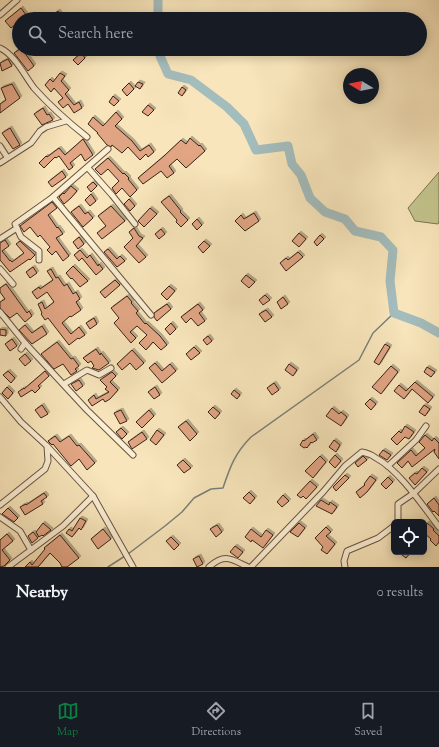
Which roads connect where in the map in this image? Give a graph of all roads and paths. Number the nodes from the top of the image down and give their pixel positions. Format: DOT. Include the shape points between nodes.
graph roads {
  1 [pos="17,0"];
  2 [pos="0,15"];
  3 [pos="0,48"];
  4 [pos="66,121"];
  5 [pos="87,137"];
  6 [pos="0,146"];
  7 [pos="108,149"];
  8 [pos="7,157"];
  9 [pos="0,163"];
  10 [pos="88,168"];
  11 [pos="53,197"];
  12 [pos="135,224"];
  13 [pos="17,228"];
  14 [pos="0,239"];
  15 [pos="38,260"];
  16 [pos="0,269"];
  17 [pos="13,284"];
  18 [pos="0,312"];
  19 [pos="151,315"];
  20 [pos="25,343"];
  21 [pos="21,349"];
  22 [pos="111,368"];
  23 [pos="64,384"];
  24 [pos="0,397"];
  25 [pos="426,426"];
  26 [pos="47,446"];
  27 [pos="133,455"];
  28 [pos="388,466"];
  29 [pos="439,469"];
  30 [pos="414,493"];
  31 [pos="93,496"];
  32 [pos="0,505"];
  33 [pos="0,517"];
  34 [pos="398,519"];
  35 [pos="439,527"];
  36 [pos="391,528"];
  37 [pos="31,550"];
  38 [pos="8,567"];
  39 [pos="133,567"];
  40 [pos="209,567"];
  41 [pos="249,567"];
  42 [pos="345,567"];
  1 -- 2 [label="street"];
  3 -- 4 [label="street" via="7,51 35,88"];
  4 -- 5 [label="street"];
  4 -- 8 [label="street" via="46,127 31,142"];
  6 -- 8 [label="street"];
  7 -- 10 [label="street"];
  8 -- 9 [label="street"];
  10 -- 11 [label="street"];
  10 -- 12 [label="street"];
  11 -- 13 [label="street" via="15,224"];
  11 -- 19 [label="street"];
  13 -- 14 [label="street"];
  13 -- 15 [label="street" via="21,237 39,251"];
  16 -- 17 [label="street"];
  18 -- 20 [label="street"];
  20 -- 21 [label="street"];
  20 -- 23 [label="street"];
  22 -- 23 [label="street" via="99,375 87,370"];
  23 -- 27 [label="street"];
  24 -- 26 [label="street" via="21,422"];
  25 -- 28 [label="street" via="416,440"];
  26 -- 31 [label="street"];
  26 -- 32 [label="street" via="48,461 45,468"];
  28 -- 30 [label="street"];
  28 -- 41 [label="street" via="362,452 345,466"];
  29 -- 30 [label="street"];
  30 -- 34 [label="street" via="398,504"];
  30 -- 35 [label="street"];
  31 -- 37 [label="street" via="63,526"];
  31 -- 39 [label="street"];
  33 -- 37 [label="street" via="20,531"];
  36 -- 42 [label="street" via="378,538 348,551 344,561"];
  37 -- 38 [label="street"];
  40 -- 41 [label="street" via="218,559 230,558"];
}
